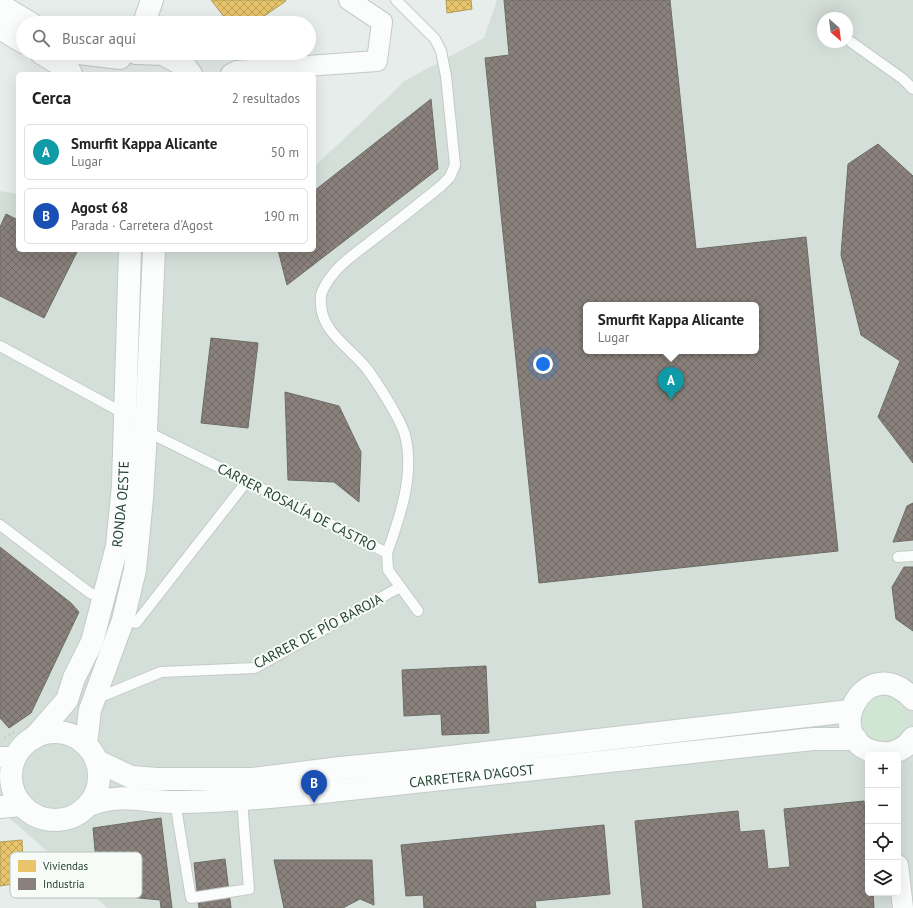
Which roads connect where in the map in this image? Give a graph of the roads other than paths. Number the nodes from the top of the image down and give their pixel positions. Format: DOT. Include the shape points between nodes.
graph roads {
  1 [pos="152,0"];
  2 [pos="349,0"];
  3 [pos="396,0"];
  4 [pos="0,5"];
  5 [pos="18,16"];
  6 [pos="146,16"];
  7 [pos="154,16"];
  8 [pos="0,28"];
  9 [pos="16,38"];
  10 [pos="853,43"];
  11 [pos="53,60"];
  12 [pos="122,60"];
  13 [pos="175,60"];
  14 [pos="70,72"];
  15 [pos="104,72"];
  16 [pos="190,72"];
  17 [pos="235,72"];
  18 [pos="913,89"];
  19 [pos="130,252"];
  20 [pos="154,252"];
  21 [pos="0,346"];
  22 [pos="126,414"];
  23 [pos="146,431"];
  24 [pos="247,481"];
  25 [pos="0,525"];
  26 [pos="387,553"];
  27 [pos="913,556"];
  28 [pos="898,557"];
  29 [pos="400,587"];
  30 [pos="103,598"];
  31 [pos="418,611"];
  32 [pos="123,620"];
  33 [pos="95,693"];
  34 [pos="913,699"];
  35 [pos="850,711"];
  36 [pos="27,734"];
  37 [pos="913,738"];
  38 [pos="856,739"];
  39 [pos="92,752"];
  40 [pos="872,752"];
  41 [pos="894,752"];
  42 [pos="7,765"];
  43 [pos="242,800"];
  44 [pos="175,802"];
  45 [pos="21,805"];
  46 [pos="89,805"];
  47 [pos="0,807"];
  48 [pos="901,891"];
  49 [pos="903,908"];
  1 -- 6 [label="main road"];
  1 -- 7 [label="main road"];
  2 -- 17 [label="street" via="382,22 377,61"];
  3 -- 26 [label="lane" via="435,39 441,51 455,165 441,186 341,265 327,281 321,294 321,308 327,324 337,338 367,368 404,433 408,449 404,502"];
  4 -- 5 [label="main road"];
  8 -- 9 [label="main road"];
  10 -- 18 [label="lane"];
  11 -- 14 [label="main road"];
  12 -- 15 [label="main road"];
  13 -- 16 [label="main road"];
  19 -- 22 [label="main road, RONDA OESTE"];
  20 -- 23 [label="main road, RONDA OESTE"];
  21 -- 22 [label="lane"];
  22 -- 30 [label="main road, RONDA OESTE" via="117,546"];
  23 -- 24 [label="lane, CARRER ROSALÍA DE CASTRO"];
  23 -- 32 [label="main road, RONDA OESTE" via="135,570"];
  24 -- 26 [label="lane, CARRER ROSALÍA DE CASTRO"];
  24 -- 32 [label="lane" via="136,623"];
  25 -- 30 [label="lane" via="90,593"];
  26 -- 29 [label="lane, CARRER ROSALÍA DE CASTRO" via="388,570"];
  27 -- 28 [label="lane"];
  29 -- 31 [label="lane, CARRER ROSALÍA DE CASTRO"];
  29 -- 33 [label="lane, CARRER DE PÍO BAROJA" via="255,668 161,672 105,695"];
  30 -- 36 [label="main road, RONDA OESTE" via="92,642 74,678 67,700"];
  32 -- 33 [label="main road, RONDA OESTE"];
  33 -- 39 [label="main road, RONDA OESTE" via="90,710"];
  34 -- 35 [label="main road" via="906,691 895,686 872,686 854,701"];
  35 -- 38 [label="main road" via="850,726"];
  35 -- 39 [label="main road, CARRETERA D'AGOST" via="252,779 131,777"];
  36 -- 39 [label="main road" via="61,732 75,736"];
  36 -- 42 [label="main road" via="23,746"];
  37 -- 41 [label="main road" via="909,744"];
  38 -- 40 [label="main road"];
  38 -- 43 [label="main road, CARRETERA D'AGOST" via="813,739"];
  39 -- 46 [label="main road" via="99,784"];
  42 -- 45 [label="main road"];
  43 -- 44 [label="main road, CARRETERA D'AGOST"];
  43 -- 44 [label="lane" via="249,889 191,898"];
  44 -- 46 [label="main road, CARRETERA D'AGOST" via="127,797"];
  45 -- 46 [label="main road" via="36,816 55,820 74,816"];
  45 -- 47 [label="main road"];
  48 -- 49 [label="street"];
}
